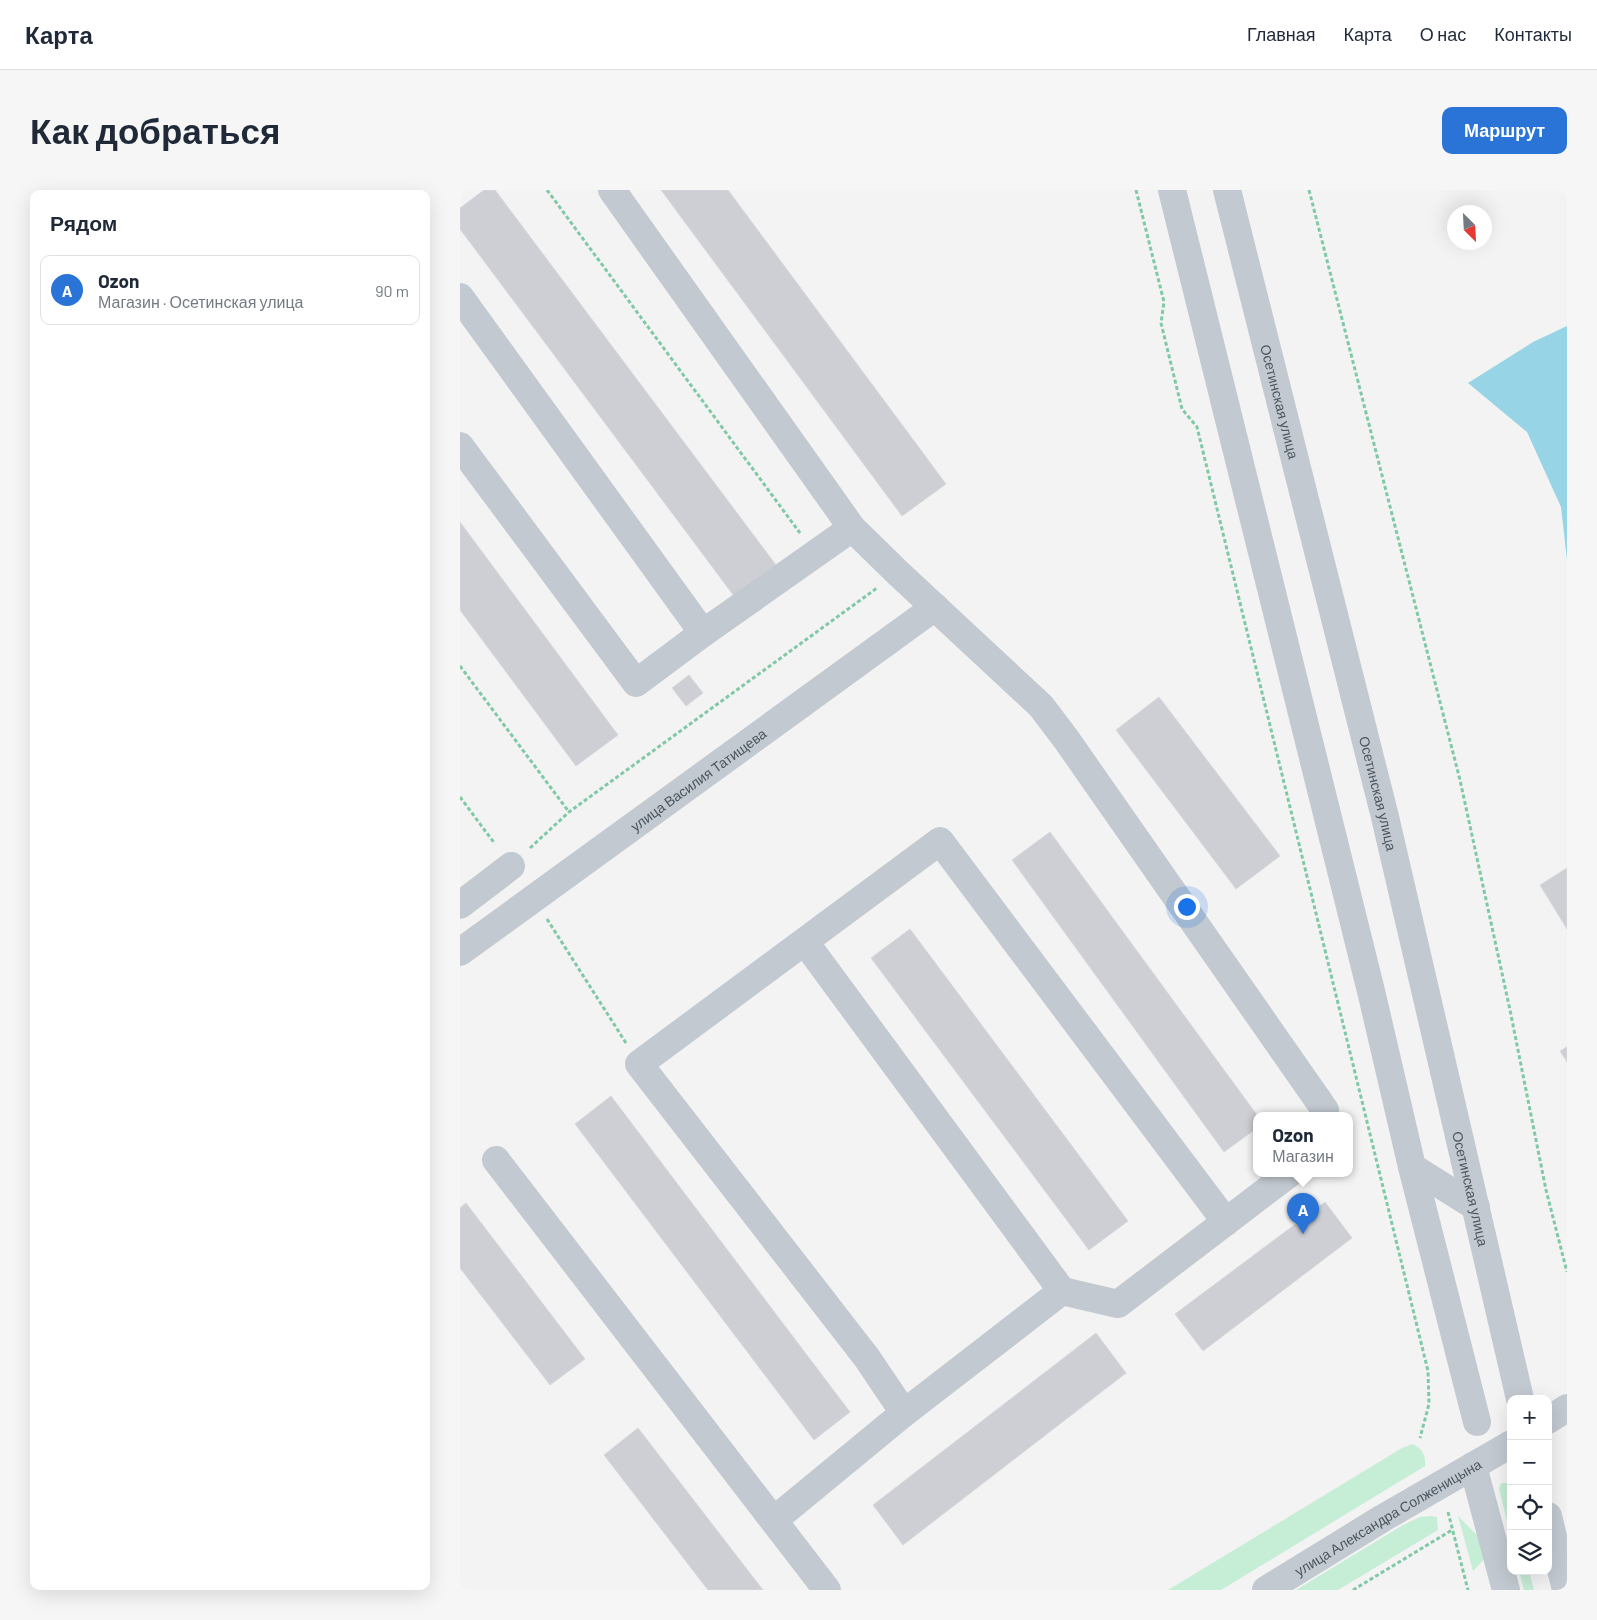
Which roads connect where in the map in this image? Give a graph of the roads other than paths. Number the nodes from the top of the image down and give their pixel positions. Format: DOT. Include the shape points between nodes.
graph roads {
  1 [pos="612,190"];
  2 [pos="1172,190"];
  3 [pos="1227,190"];
  4 [pos="460,297"];
  5 [pos="460,446"];
  6 [pos="852,528"];
  7 [pos="935,608"];
  8 [pos="703,634"];
  9 [pos="511,866"];
  10 [pos="460,905"];
  11 [pos="805,942"];
  12 [pos="460,952"];
  13 [pos="1325,1112"];
  14 [pos="496,1160"];
  15 [pos="1412,1167"];
  16 [pos="1285,1177"];
  17 [pos="1476,1207"];
  18 [pos="1226,1222"];
  19 [pos="1062,1291"];
  20 [pos="1519,1395"];
  21 [pos="1567,1408"];
  22 [pos="904,1413"];
  23 [pos="1552,1417"];
  24 [pos="1477,1422"];
  25 [pos="1507,1446"];
  26 [pos="1474,1466"];
  27 [pos="774,1520"];
  28 [pos="1551,1530"];
  29 [pos="827,1590"];
  30 [pos="1266,1590"];
  31 [pos="1506,1590"];
  32 [pos="1566,1590"];
  1 -- 6 [label="street"];
  2 -- 15 [label="street" via="1372,991"];
  3 -- 17 [label="street, Осетинская улица" via="1385,818"];
  4 -- 8 [label="street"];
  5 -- 8 [label="street" via="636,683"];
  6 -- 7 [label="street"];
  6 -- 8 [label="street"];
  7 -- 12 [label="street, улица Василия Татищева"];
  7 -- 13 [label="street" via="1041,706"];
  9 -- 10 [label="street"];
  11 -- 18 [label="street" via="940,841"];
  11 -- 19 [label="street"];
  11 -- 22 [label="street" via="639,1064 867,1358"];
  14 -- 27 [label="street"];
  15 -- 17 [label="street"];
  15 -- 24 [label="street"];
  16 -- 18 [label="street"];
  17 -- 20 [label="street, Осетинская улица"];
  18 -- 19 [label="street" via="1118,1304"];
  19 -- 22 [label="street"];
  21 -- 23 [label="street"];
  22 -- 27 [label="street"];
  25 -- 26 [label="street, улица Александра Солженицына"];
  26 -- 30 [label="street, улица Александра Солженицына"];
  26 -- 31 [label="street"];
  27 -- 29 [label="street"];
  28 -- 32 [label="street"];
}
